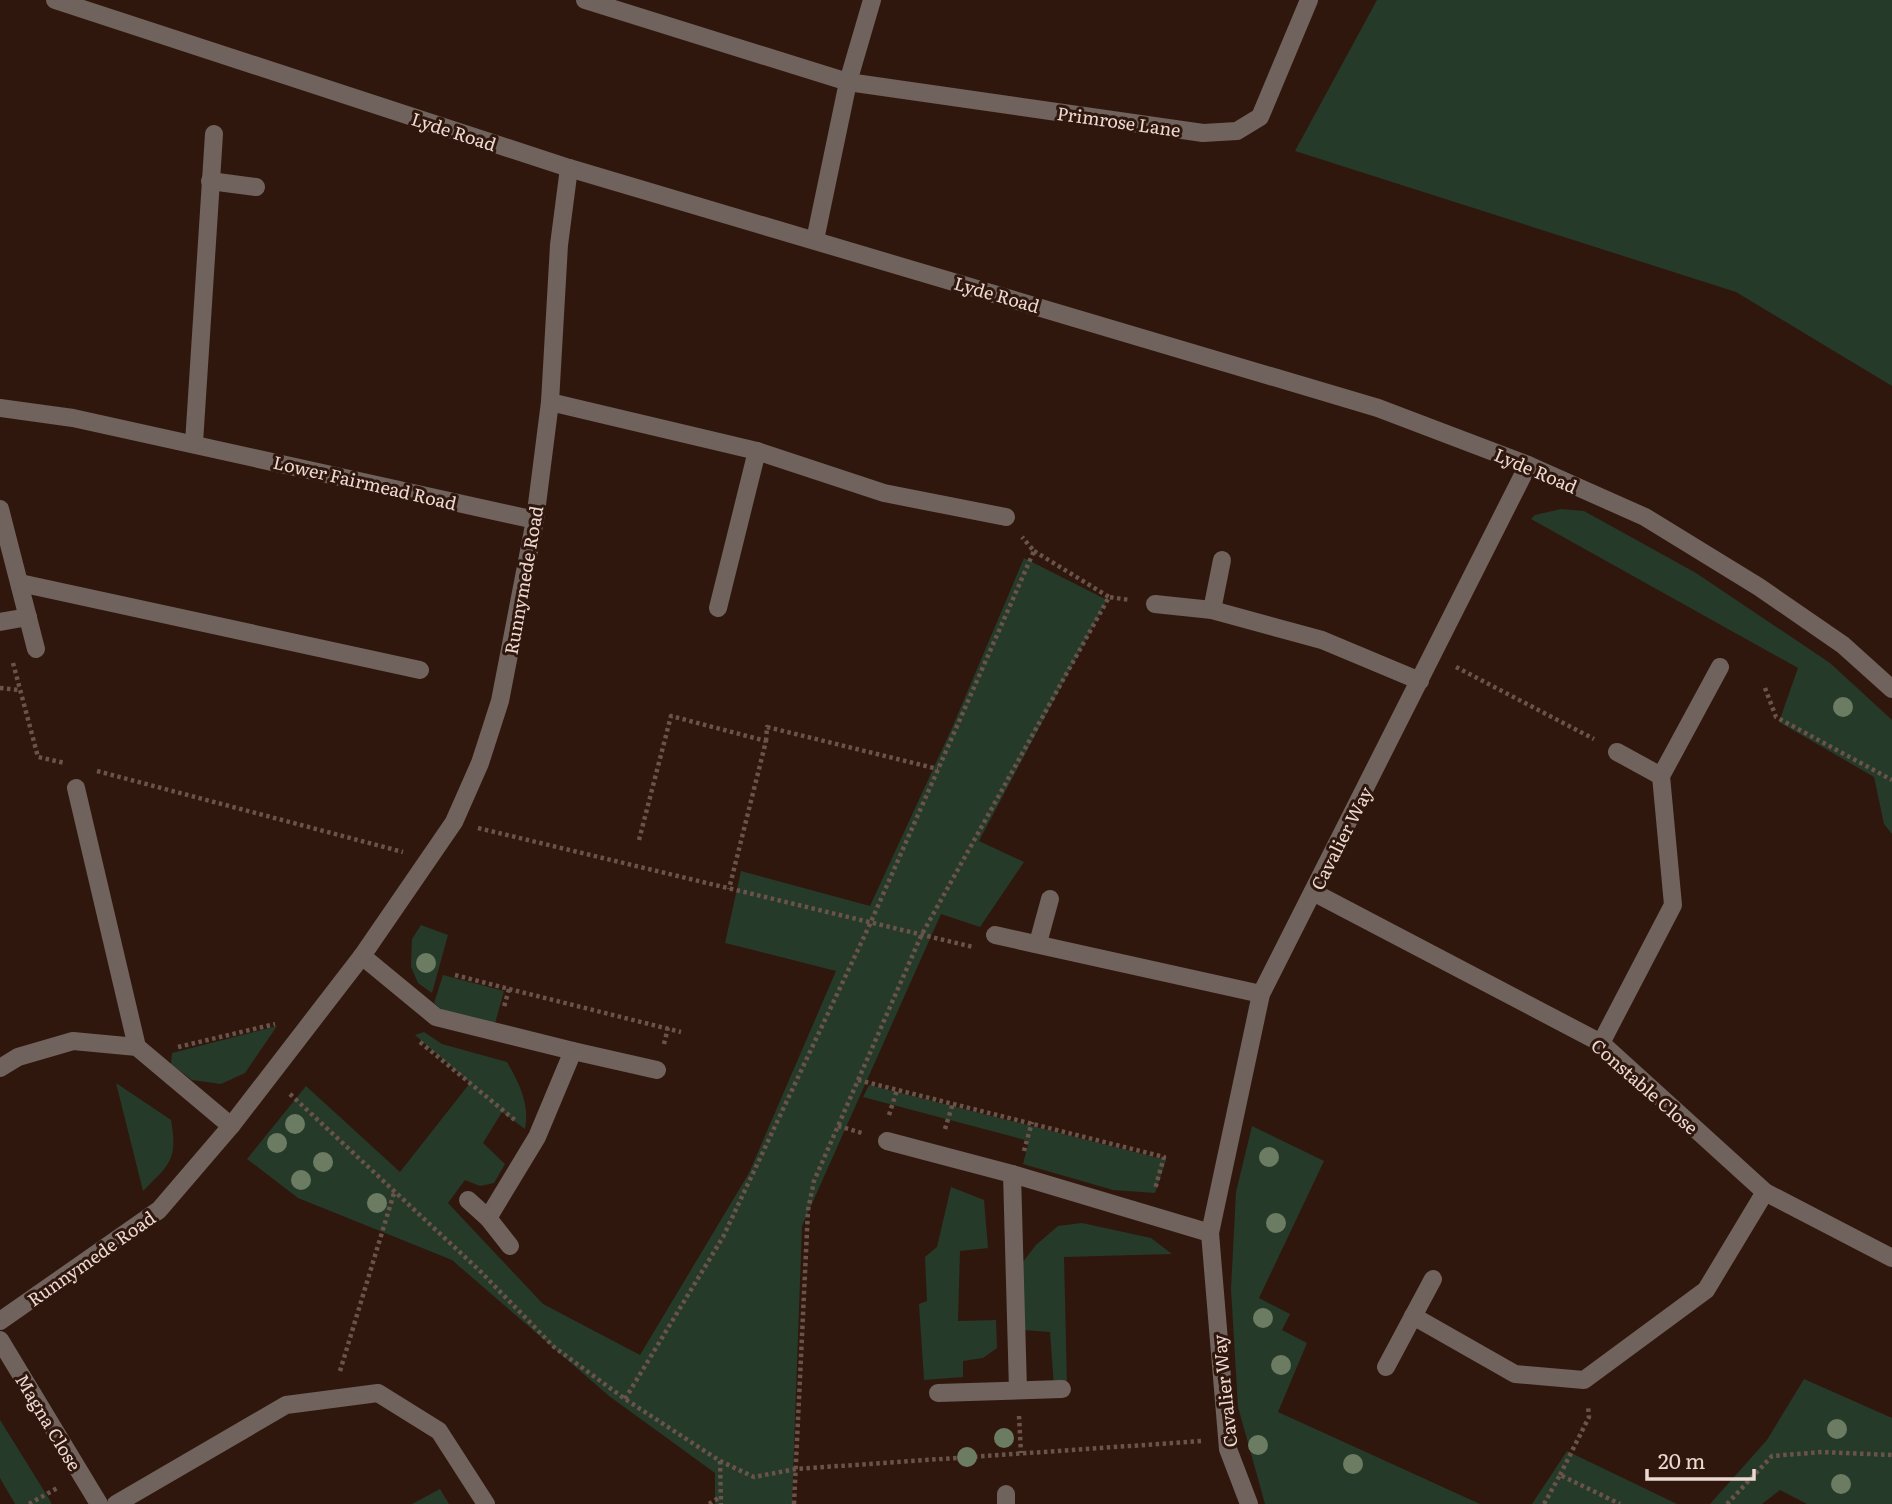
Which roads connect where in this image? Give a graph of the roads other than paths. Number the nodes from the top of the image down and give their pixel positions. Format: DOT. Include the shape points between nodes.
graph roads {
  1 [pos="55,0"];
  2 [pos="584,0"];
  3 [pos="873,0"];
  4 [pos="1309,0"];
  5 [pos="848,82"];
  6 [pos="214,134"];
  7 [pos="569,168"];
  8 [pos="210,181"];
  9 [pos="256,187"];
  10 [pos="815,240"];
  11 [pos="550,402"];
  12 [pos="0,408"];
  13 [pos="194,443"];
  14 [pos="757,450"];
  15 [pos="1528,465"];
  16 [pos="0,509"];
  17 [pos="1006,517"];
  18 [pos="535,520"];
  19 [pos="1222,560"];
  20 [pos="20,583"];
  21 [pos="1155,604"];
  22 [pos="718,608"];
  23 [pos="1212,610"];
  24 [pos="28,617"];
  25 [pos="0,622"];
  26 [pos="36,649"];
  27 [pos="1720,667"];
  28 [pos="420,670"];
  29 [pos="1420,681"];
  30 [pos="1892,689"];
  31 [pos="1617,752"];
  32 [pos="1661,776"];
  33 [pos="76,788"];
  34 [pos="1313,892"];
  35 [pos="1050,899"];
  36 [pos="995,935"];
  37 [pos="1038,943"];
  38 [pos="362,956"];
  39 [pos="1261,994"];
  40 [pos="1601,1043"];
  41 [pos="142,1051"];
  42 [pos="573,1051"];
  43 [pos="0,1068"];
  44 [pos="657,1070"];
  45 [pos="232,1126"];
  46 [pos="887,1140"];
  47 [pos="1012,1174"];
  48 [pos="1765,1192"];
  49 [pos="468,1200"];
  50 [pos="488,1218"];
  51 [pos="1210,1233"];
  52 [pos="510,1246"];
  53 [pos="1892,1258"];
  54 [pos="1433,1279"];
  55 [pos="1413,1316"];
  56 [pos="0,1321"];
  57 [pos="0,1340"];
  58 [pos="1386,1367"];
  59 [pos="1062,1389"];
  60 [pos="1018,1390"];
  61 [pos="937,1393"];
  62 [pos="99,1504"];
  63 [pos="116,1504"];
  64 [pos="486,1504"];
  65 [pos="1249,1504"];
  1 -- 7 [label="street, Lyde Road"];
  2 -- 5 [label="street, Primrose Lane"];
  3 -- 5 [label="street"];
  4 -- 5 [label="street, Primrose Lane" via="1260,117 1237,131 1203,133"];
  5 -- 10 [label="street"];
  6 -- 8 [label="street"];
  7 -- 10 [label="street, Lyde Road"];
  7 -- 11 [label="street, Runnymede Road" via="559,245"];
  8 -- 9 [label="street"];
  8 -- 13 [label="street"];
  10 -- 15 [label="street, Lyde Road" via="1378,408"];
  11 -- 14 [label="street"];
  11 -- 18 [label="street, Runnymede Road"];
  12 -- 13 [label="street, Lower Fairmead Road"];
  13 -- 18 [label="street, Lower Fairmead Road"];
  14 -- 17 [label="street" via="884,493"];
  14 -- 22 [label="street"];
  15 -- 29 [label="street, Cavalier Way"];
  15 -- 30 [label="street, Lyde Road" via="1645,517 1759,587 1843,645"];
  16 -- 20 [label="street"];
  18 -- 38 [label="street, Runnymede Road" via="500,701 480,763 454,822"];
  19 -- 23 [label="street"];
  20 -- 24 [label="street"];
  20 -- 28 [label="street"];
  21 -- 23 [label="street"];
  23 -- 29 [label="street" via="1322,640"];
  24 -- 25 [label="street"];
  24 -- 26 [label="street"];
  27 -- 32 [label="street"];
  29 -- 34 [label="street, Cavalier Way"];
  31 -- 32 [label="street"];
  32 -- 40 [label="street" via="1673,905"];
  33 -- 41 [label="street"];
  34 -- 39 [label="street, Cavalier Way"];
  34 -- 40 [label="street, Constable Close"];
  35 -- 37 [label="street"];
  36 -- 37 [label="street"];
  37 -- 39 [label="street"];
  38 -- 42 [label="street" via="436,1017"];
  38 -- 45 [label="street, Runnymede Road"];
  39 -- 51 [label="street, Cavalier Way"];
  40 -- 48 [label="street, Constable Close"];
  41 -- 43 [label="street" via="73,1041 18,1057"];
  41 -- 45 [label="street"];
  42 -- 44 [label="street"];
  42 -- 50 [label="street" via="537,1137"];
  45 -- 56 [label="street, Runnymede Road" via="159,1210"];
  46 -- 47 [label="street"];
  47 -- 51 [label="street"];
  47 -- 60 [label="street"];
  48 -- 53 [label="street, Constable Close"];
  48 -- 55 [label="street" via="1706,1290 1584,1380 1515,1374"];
  49 -- 50 [label="street"];
  50 -- 52 [label="street"];
  51 -- 65 [label="street, Cavalier Way" via="1228,1450"];
  54 -- 55 [label="street"];
  55 -- 58 [label="street"];
  57 -- 62 [label="street, Magna Close"];
  59 -- 60 [label="street"];
  60 -- 61 [label="street"];
  63 -- 64 [label="street" via="286,1405 378,1393 439,1431"];
}
